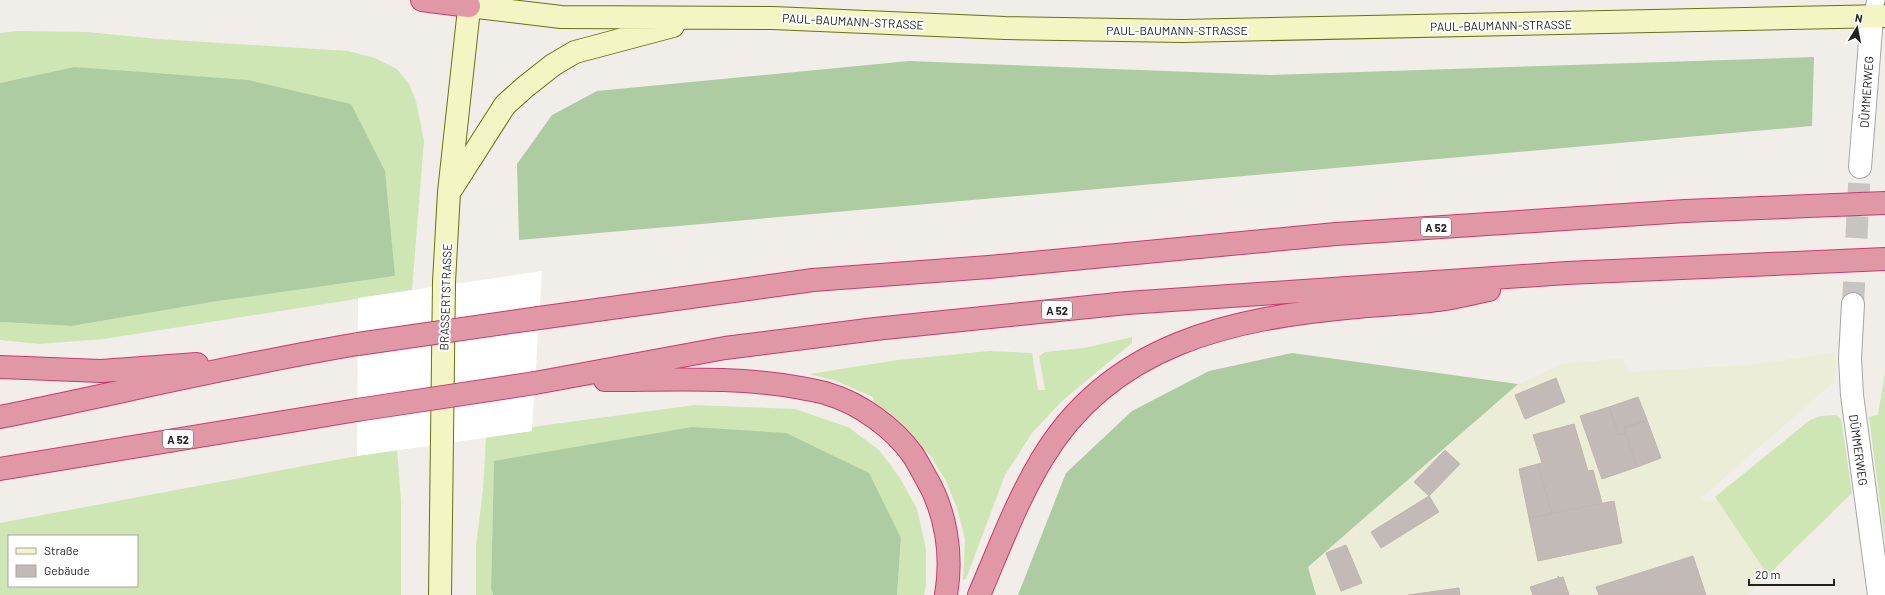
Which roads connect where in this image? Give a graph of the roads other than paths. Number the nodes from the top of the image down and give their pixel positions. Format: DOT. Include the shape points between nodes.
graph roads {
  1 [pos="422,0"];
  2 [pos="470,3"];
  3 [pos="1878,11"];
  4 [pos="703,18"];
  5 [pos="1860,167"];
  6 [pos="449,192"];
  7 [pos="1885,203"];
  8 [pos="1885,259"];
  9 [pos="1567,273"];
  10 [pos="1853,304"];
  11 [pos="268,359"];
  12 [pos="0,367"];
  13 [pos="543,382"];
  14 [pos="0,417"];
  15 [pos="0,469"];
  16 [pos="440,595"];
  17 [pos="946,595"];
  18 [pos="980,595"];
  19 [pos="1879,595"];
  1 -- 2 [label="highway"];
  2 -- 4 [label="main road, PAUL-BAUMANN-STRASSE" via="562,17"];
  2 -- 6 [label="main road, BRASSERTSTRASSE"];
  3 -- 4 [label="main road, PAUL-BAUMANN-STRASSE" via="1182,31"];
  3 -- 5 [label="street, DÜMMERWEG"];
  4 -- 6 [label="main road" via="574,52 553,65 505,105"];
  6 -- 16 [label="main road, BRASSERTSTRASSE" via="444,282"];
  7 -- 11 [label="highway, A 52, bridge" via="1685,211 1336,234 989,267 813,280"];
  8 -- 9 [label="highway, A 52"];
  9 -- 13 [label="highway, A 52" via="1127,303 875,329 724,348"];
  9 -- 18 [label="highway" via="1439,300 1276,317 1217,330 1164,349 1110,382 1066,424 1042,458 1023,493"];
  10 -- 19 [label="street, DÜMMERWEG" via="1850,358 1852,395"];
  11 -- 12 [label="highway" via="101,371"];
  11 -- 14 [label="highway, A 52" via="131,391"];
  13 -- 15 [label="highway, A 52, bridge"];
  13 -- 17 [label="highway" via="739,380 828,394 852,404 896,436 913,454 932,487 947,535"];
}
